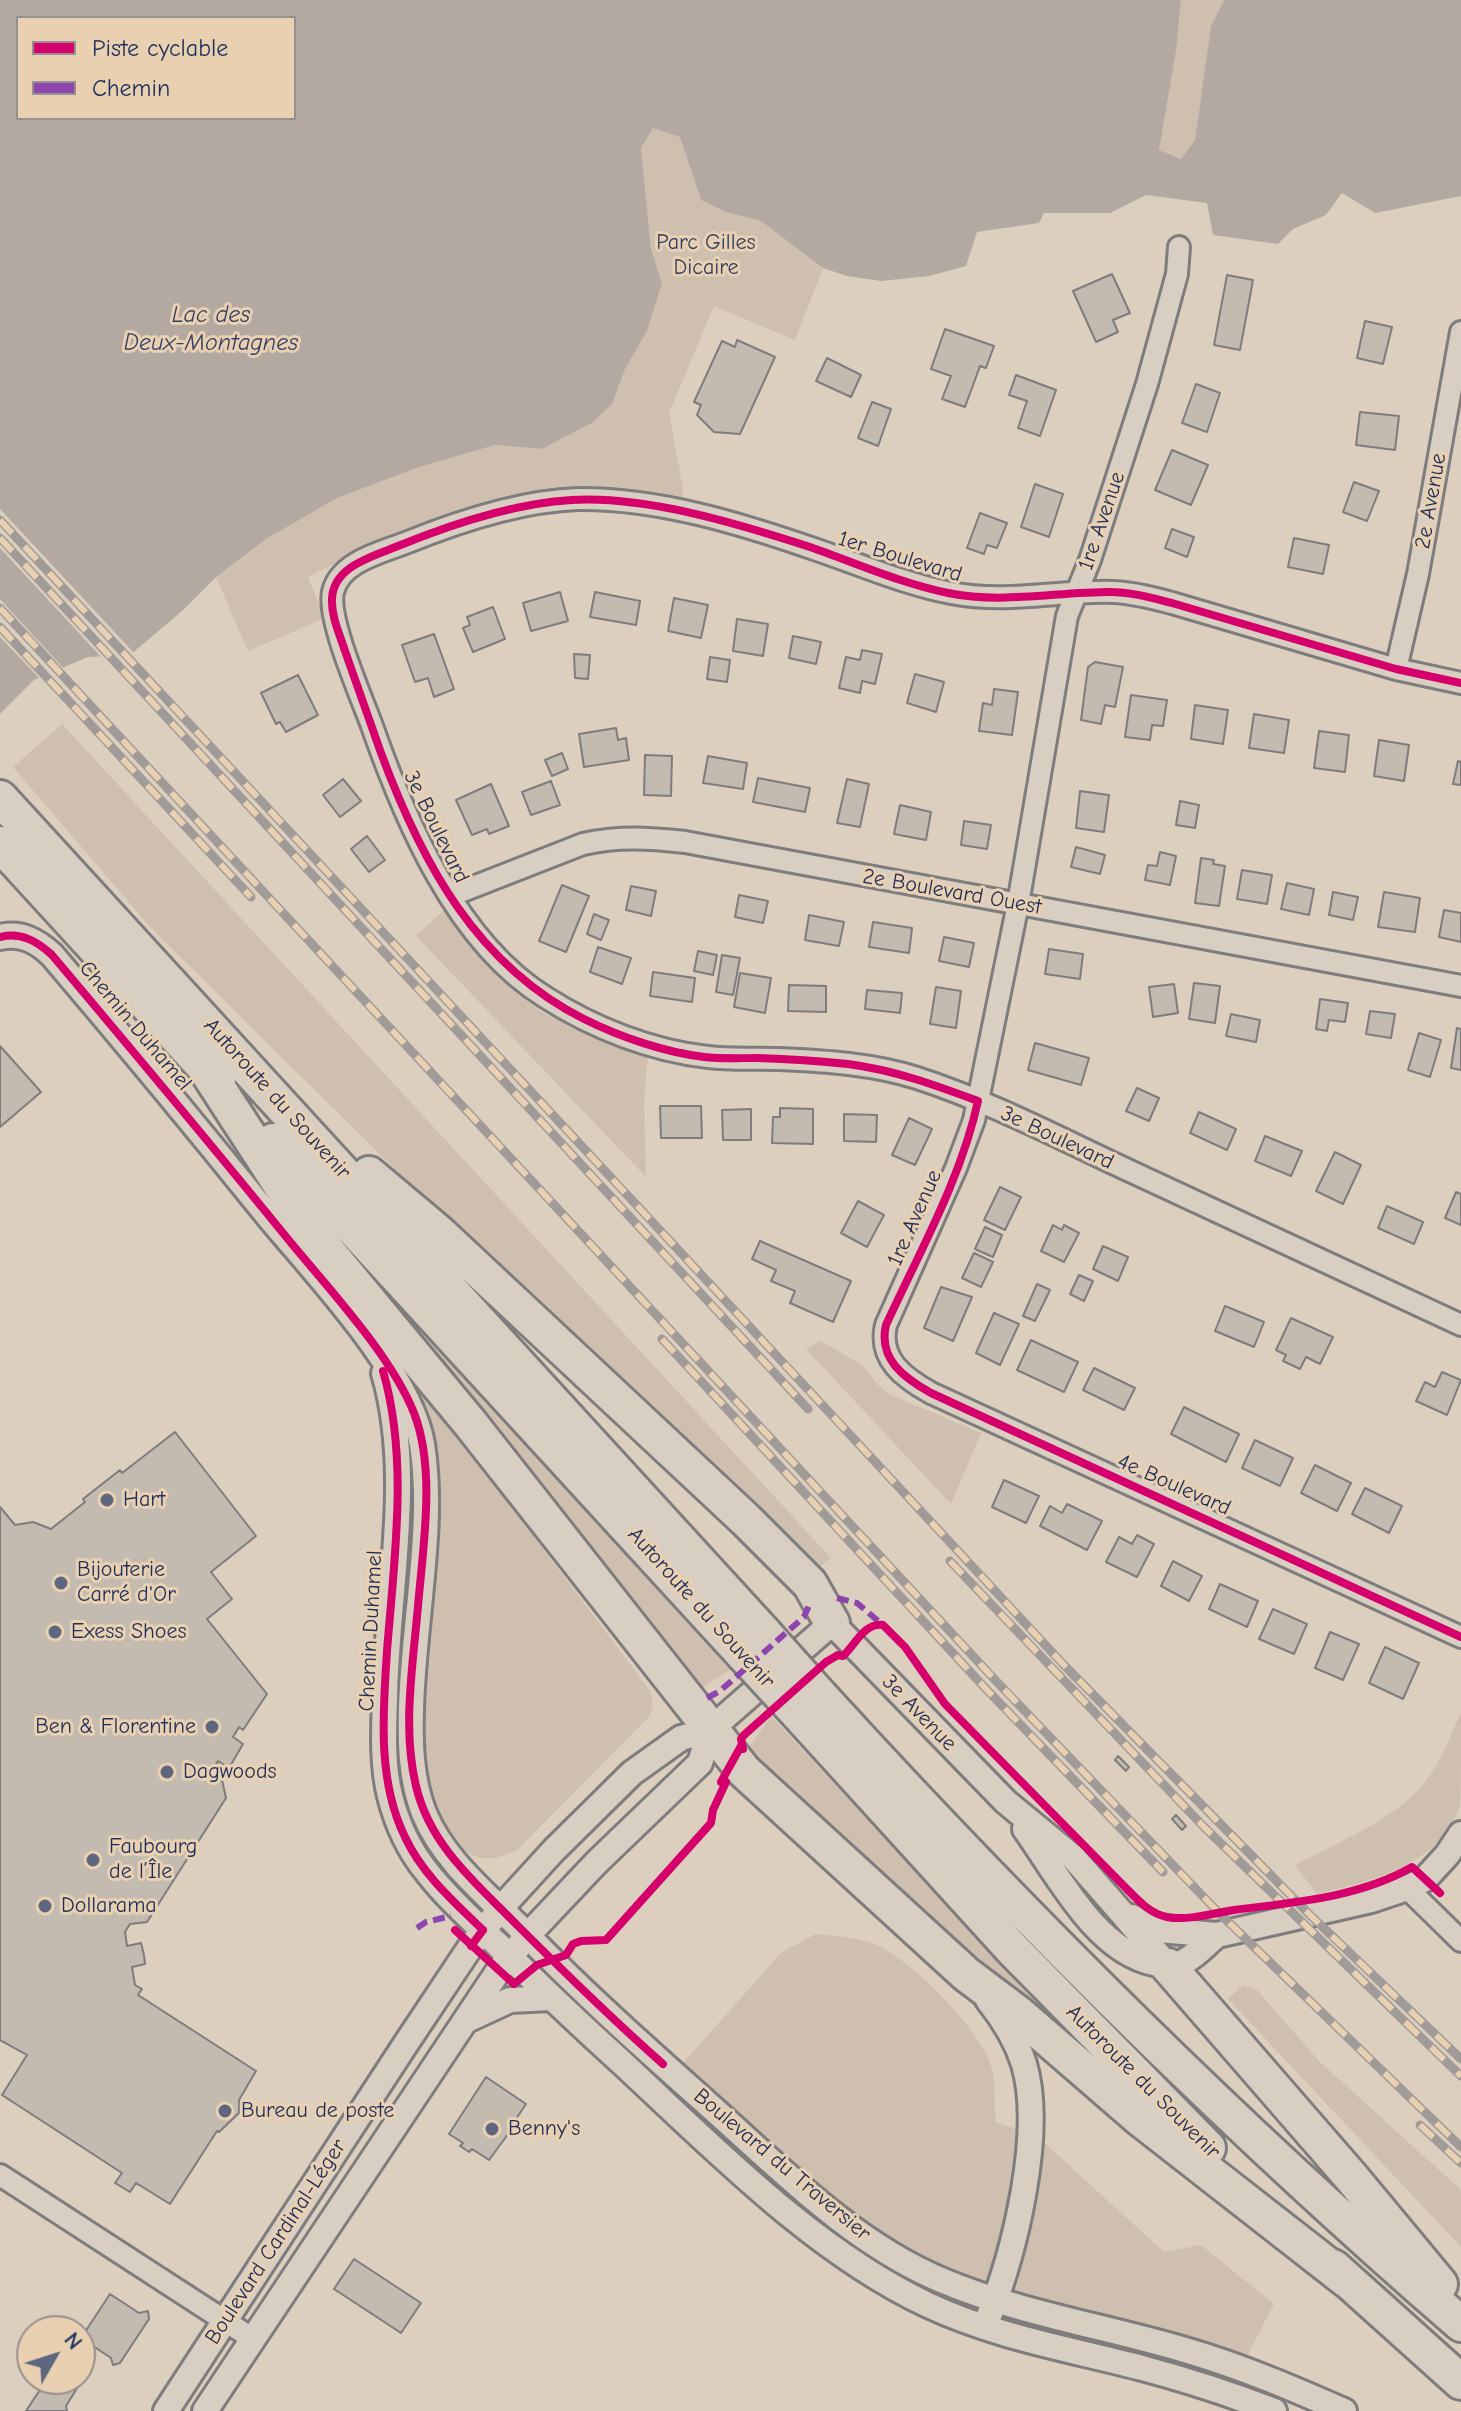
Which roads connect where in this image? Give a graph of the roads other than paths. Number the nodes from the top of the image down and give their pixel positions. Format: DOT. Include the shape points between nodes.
graph roads {
  1 [pos="1179,247"];
  2 [pos="1461,332"];
  3 [pos="339,578"];
  4 [pos="1076,594"];
  5 [pos="1396,669"];
  6 [pos="1461,683"];
  7 [pos="0,798"];
  8 [pos="0,844"];
  9 [pos="450,896"];
  10 [pos="1018,904"];
  11 [pos="0,937"];
  12 [pos="1461,986"];
  13 [pos="203,1065"];
  14 [pos="271,1093"];
  15 [pos="978,1101"];
  16 [pos="1461,1325"];
  17 [pos="885,1349"];
  18 [pos="377,1352"];
  19 [pos="832,1623"];
  20 [pos="1461,1637"];
  21 [pos="754,1644"];
  22 [pos="814,1710"];
  23 [pos="710,1730"];
  24 [pos="1006,1802"];
  25 [pos="1461,1834"];
  26 [pos="1407,1888"];
  27 [pos="501,1908"];
  28 [pos="1119,1910"];
  29 [pos="483,1930"];
  30 [pos="528,1935"];
  31 [pos="1217,1935"];
  32 [pos="1461,1941"];
  33 [pos="509,1957"];
  34 [pos="1168,1966"];
  35 [pos="966,1974"];
  36 [pos="551,1998"];
  37 [pos="463,2023"];
  38 [pos="0,2175"];
  39 [pos="1348,2281"];
  40 [pos="995,2300"];
  41 [pos="1461,2309"];
  42 [pos="225,2320"];
  43 [pos="1461,2324"];
  44 [pos="992,2330"];
  45 [pos="253,2339"];
  46 [pos="1461,2382"];
  47 [pos="166,2411"];
  48 [pos="205,2411"];
  49 [pos="1274,2411"];
  50 [pos="1344,2411"];
  1 -- 4 [label="street, 1re Avenue" via="1177,274 1147,384"];
  2 -- 5 [label="street, 2e Avenue"];
  3 -- 4 [label="street, 1er Boulevard" via="359,562 430,533 546,502 605,500 681,511 754,530 945,592 987,598"];
  3 -- 9 [label="street, 3e Boulevard" via="333,611 355,678 405,811"];
  4 -- 5 [label="street, 1er Boulevard" via="1118,593 1172,603"];
  4 -- 10 [label="street, 1re Avenue" via="1067,616"];
  5 -- 6 [label="street, 1er Boulevard"];
  7 -- 14 [label="highway, Autoroute du Souvenir"];
  8 -- 13 [label="highway, Autoroute du Souvenir"];
  9 -- 10 [label="street, 2e Boulevard Ouest" via="583,844 641,837"];
  9 -- 15 [label="street, 3e Boulevard" via="524,983 608,1030 701,1057 887,1070"];
  10 -- 12 [label="street, 2e Boulevard Ouest"];
  10 -- 15 [label="street, 1re Avenue"];
  11 -- 18 [label="street, Chemin Duhamel" via="30,938 52,955"];
  13 -- 21 [label="highway, Autoroute du Souvenir"];
  13 -- 23 [label="highway" via="310,1230 470,1423"];
  14 -- 19 [label="highway" via="438,1232 661,1440 806,1580"];
  14 -- 21 [label="highway, Autoroute du Souvenir"];
  15 -- 16 [label="street, 3e Boulevard"];
  15 -- 17 [label="street, 1re Avenue" via="956,1168 886,1325"];
  17 -- 20 [label="street, 4e Boulevard" via="904,1376 931,1393"];
  18 -- 27 [label="street, Chemin Duhamel" via="414,1413 424,1464 410,1737 416,1786 443,1847"];
  18 -- 29 [label="street, Chemin Duhamel" via="397,1447 385,1694 387,1783 416,1857"];
  19 -- 23 [label="street, Boulevard Cardinal-Léger"];
  19 -- 24 [label="street, 3e Avenue"];
  21 -- 22 [label="highway, Autoroute du Souvenir, bridge"];
  22 -- 39 [label="highway, Autoroute du Souvenir" via="1052,1991"];
  22 -- 43 [label="highway, Autoroute du Souvenir" via="1340,2217"];
  23 -- 27 [label="street, Boulevard Cardinal-Léger" via="681,1738 632,1773"];
  23 -- 30 [label="street, Boulevard Cardinal-Léger" via="700,1763"];
  23 -- 35 [label="highway" via="756,1782"];
  24 -- 28 [label="street, 3e Avenue" via="1073,1857"];
  24 -- 34 [label="street, 3e Avenue" via="1107,1940 1133,1957"];
  25 -- 26 [label="street, 3e Avenue" via="1435,1870"];
  26 -- 31 [label="street, 3e Avenue"];
  26 -- 32 [label="street"];
  27 -- 29 [label="street, Boulevard Cardinal-Léger"];
  27 -- 30 [label="street, Boulevard du Traversier"];
  28 -- 31 [label="street, 3e Avenue" via="1159,1930"];
  28 -- 34 [label="street, 3e Avenue"];
  29 -- 33 [label="street, Boulevard du Traversier"];
  29 -- 42 [label="street, Boulevard Cardinal-Léger"];
  30 -- 33 [label="street, Boulevard Cardinal-Léger"];
  30 -- 40 [label="street, Boulevard du Traversier" via="619,2024 828,2210 934,2278"];
  31 -- 34 [label="street, 3e Avenue" via="1181,1964"];
  33 -- 36 [label="street, Boulevard du Traversier"];
  33 -- 37 [label="street, Boulevard Cardinal-Léger"];
  34 -- 41 [label="highway"];
  35 -- 39 [label="highway"];
  35 -- 40 [label="street" via="1013,2036 1025,2067 1031,2108 1022,2194"];
  36 -- 37 [label="street" via="510,2000"];
  36 -- 44 [label="street, Boulevard du Traversier" via="812,2232 905,2293"];
  37 -- 45 [label="street, Boulevard Cardinal-Léger"];
  38 -- 42 [label="street"];
  39 -- 46 [label="highway, Autoroute du Souvenir"];
  40 -- 44 [label="street"];
  40 -- 50 [label="street, Boulevard du Traversier" via="1188,2351"];
  42 -- 45 [label="street"];
  42 -- 47 [label="street, Boulevard Cardinal-Léger"];
  44 -- 49 [label="street, Boulevard du Traversier" via="1187,2380"];
  45 -- 48 [label="street, Boulevard Cardinal-Léger"];
}
